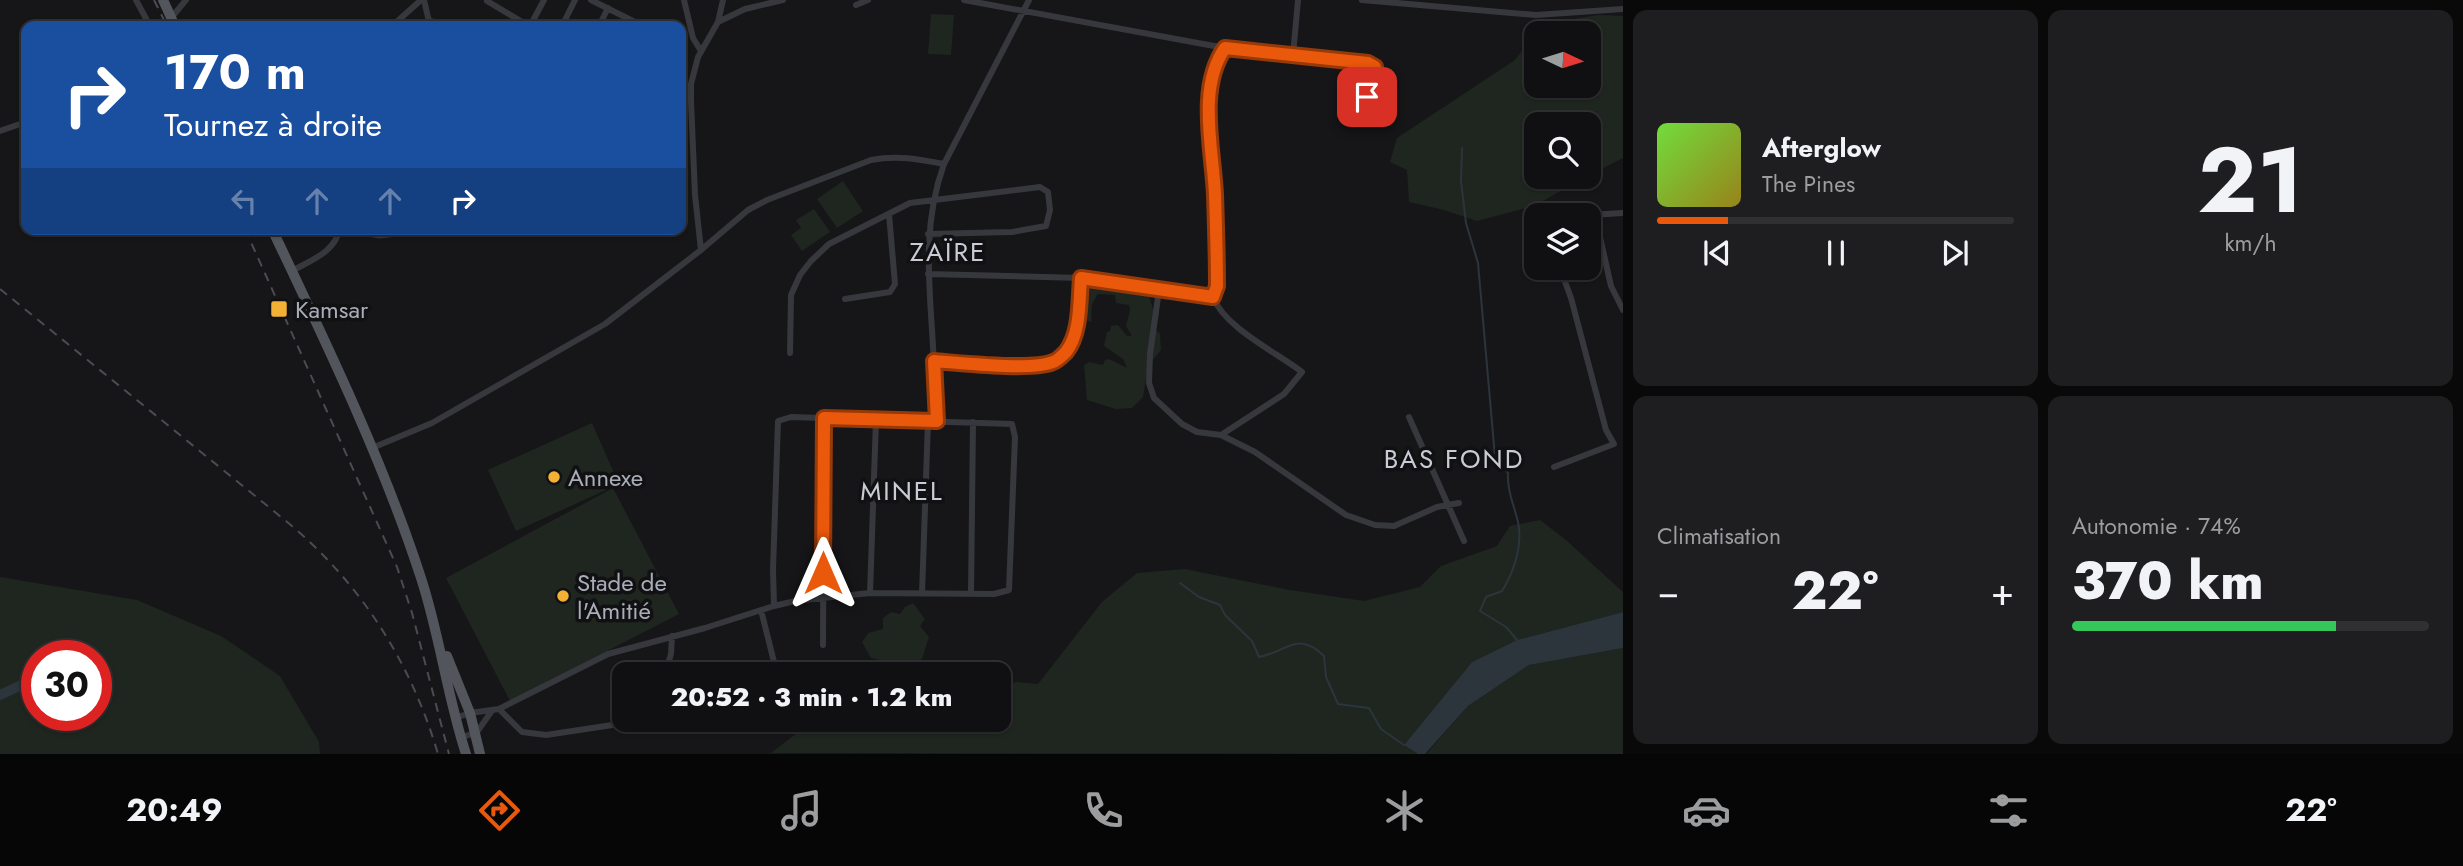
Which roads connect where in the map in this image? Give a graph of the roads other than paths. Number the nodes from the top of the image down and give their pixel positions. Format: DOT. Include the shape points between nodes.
graph roads {
  1 [pos="136,0"];
  2 [pos="186,0"];
  3 [pos="422,0"];
  4 [pos="544,0"];
  5 [pos="575,0"];
  6 [pos="591,0"];
  7 [pos="684,0"];
  8 [pos="723,0"];
  9 [pos="783,0"];
  10 [pos="868,0"];
  11 [pos="964,0"];
  12 [pos="1029,0"];
  13 [pos="1297,0"];
  14 [pos="1362,0"];
  15 [pos="1436,0"];
  16 [pos="488,1"];
  17 [pos="164,3"];
  18 [pos="856,5"];
  19 [pos="608,8"];
  20 [pos="1433,8"];
  21 [pos="1623,9"];
  22 [pos="1024,12"];
  23 [pos="146,21"];
  24 [pos="173,21"];
  25 [pos="174,21"];
  26 [pos="398,21"];
  27 [pos="429,21"];
  28 [pos="522,21"];
  29 [pos="533,21"];
  30 [pos="564,21"];
  31 [pos="602,21"];
  32 [pos="633,21"];
  33 [pos="718,22"];
  34 [pos="1225,48"];
  35 [pos="701,51"];
  36 [pos="1293,55"];
  37 [pos="691,101"];
  38 [pos="686,102"];
  39 [pos="1358,117"];
  40 [pos="21,124"];
  41 [pos="0,131"];
  42 [pos="944,164"];
  43 [pos="932,200"];
  44 [pos="1623,213"];
  45 [pos="889,214"];
  46 [pos="1601,214"];
  47 [pos="928,234"];
  48 [pos="275,235"];
  49 [pos="338,235"];
  50 [pos="376,235"];
  51 [pos="395,235"];
  52 [pos="1601,249"];
  53 [pos="701,250"];
  54 [pos="292,271"];
  55 [pos="928,274"];
  56 [pos="1081,278"];
  57 [pos="1564,280"];
  58 [pos="1159,290"];
  59 [pos="1213,297"];
  60 [pos="845,299"];
  61 [pos="1623,310"];
  62 [pos="790,353"];
  63 [pos="934,361"];
  64 [pos="824,418"];
  65 [pos="1409,418"];
  66 [pos="876,420"];
  67 [pos="928,421"];
  68 [pos="937,421"];
  69 [pos="973,422"];
  70 [pos="1221,435"];
  71 [pos="372,448"];
  72 [pos="1553,467"];
  73 [pos="1459,503"];
  74 [pos="1448,505"];
  75 [pos="1464,541"];
  76 [pos="870,593"];
  77 [pos="922,594"];
  78 [pos="971,594"];
  79 [pos="823,599"];
  80 [pos="774,606"];
  81 [pos="761,610"];
  82 [pos="438,636"];
  83 [pos="672,636"];
  84 [pos="823,645"];
  85 [pos="669,662"];
  86 [pos="774,662"];
  87 [pos="499,709"];
  88 [pos="491,712"];
  89 [pos="470,713"];
  90 [pos="456,718"];
  91 [pos="612,725"];
  92 [pos="477,732"];
  93 [pos="460,738"];
  94 [pos="466,754"];
  95 [pos="480,754"];
  1 -- 23 [label="street"];
  2 -- 17 [label="street"];
  2 -- 25 [label="street"];
  3 -- 26 [label="street"];
  3 -- 27 [label="street"];
  4 -- 29 [label="street"];
  5 -- 30 [label="street"];
  6 -- 19 [label="street"];
  7 -- 35 [label="street"];
  8 -- 33 [label="street"];
  9 -- 33 [label="street" via="745,9"];
  10 -- 18 [label="street"];
  11 -- 22 [label="street"];
  12 -- 22 [label="street"];
  13 -- 36 [label="street"];
  14 -- 20 [label="street"];
  15 -- 20 [label="street"];
  16 -- 28 [label="street"];
  17 -- 24 [label="main road"];
  19 -- 31 [label="street"];
  19 -- 32 [label="street"];
  20 -- 21 [label="street" via="1536,15"];
  22 -- 34 [label="street"];
  22 -- 42 [label="street"];
  33 -- 35 [label="street"];
  34 -- 36 [label="street"];
  34 -- 59 [label="street" via="1217,59 1209,106 1217,286"];
  35 -- 37 [label="street"];
  36 -- 39 [label="street" via="1375,67 1376,77"];
  37 -- 38 [label="street"];
  37 -- 53 [label="street"];
  40 -- 41 [label="street"];
  42 -- 43 [label="street"];
  42 -- 53 [label="street" via="904,156 871,160 748,210"];
  43 -- 45 [label="street" via="910,203"];
  43 -- 47 [label="street"];
  43 -- 47 [label="street" via="1040,187 1048,192 1050,210 1046,226 1012,232"];
  44 -- 46 [label="street"];
  45 -- 60 [label="street" via="895,284 890,292"];
  45 -- 62 [label="street" via="829,244 800,275 791,295"];
  47 -- 55 [label="street"];
  48 -- 54 [label="main road"];
  49 -- 54 [label="street" via="326,252"];
  50 -- 51 [label="street"];
  52 -- 61 [label="street"];
  53 -- 71 [label="street" via="605,324 432,423"];
  54 -- 71 [label="main road"];
  55 -- 56 [label="street"];
  55 -- 63 [label="street"];
  56 -- 58 [label="street"];
  56 -- 63 [label="street" via="1073,338 1054,362"];
  57 -- 72 [label="street" via="1606,430 1614,444"];
  58 -- 59 [label="street"];
  58 -- 70 [label="street" via="1149,383 1154,398 1182,424 1197,432"];
  59 -- 70 [label="street" via="1218,310 1235,325 1302,372 1284,394"];
  63 -- 68 [label="street"];
  64 -- 66 [label="street"];
  64 -- 79 [label="street"];
  64 -- 80 [label="street" via="778,421"];
  65 -- 74 [label="street"];
  66 -- 67 [label="street"];
  66 -- 76 [label="street"];
  67 -- 68 [label="street"];
  67 -- 77 [label="street"];
  68 -- 69 [label="street"];
  69 -- 78 [label="street"];
  69 -- 78 [label="street" via="1012,424 1015,437 1009,590"];
  70 -- 74 [label="street" via="1255,452 1346,515 1376,526 1394,526"];
  71 -- 82 [label="main road" via="409,542"];
  73 -- 74 [label="street"];
  74 -- 75 [label="street"];
  76 -- 77 [label="street"];
  76 -- 79 [label="street"];
  77 -- 78 [label="street"];
  79 -- 80 [label="street"];
  79 -- 84 [label="street"];
  80 -- 81 [label="street"];
  81 -- 83 [label="street"];
  81 -- 86 [label="street"];
  82 -- 89 [label="main road"];
  82 -- 90 [label="main road"];
  83 -- 85 [label="street"];
  83 -- 87 [label="street" via="608,653"];
  87 -- 88 [label="street"];
  87 -- 91 [label="street" via="522,732 546,735"];
  88 -- 89 [label="street"];
  88 -- 92 [label="street"];
  89 -- 90 [label="street"];
  89 -- 92 [label="main road"];
  90 -- 93 [label="main road"];
  92 -- 93 [label="street"];
  92 -- 95 [label="main road"];
  93 -- 94 [label="main road"];
}
